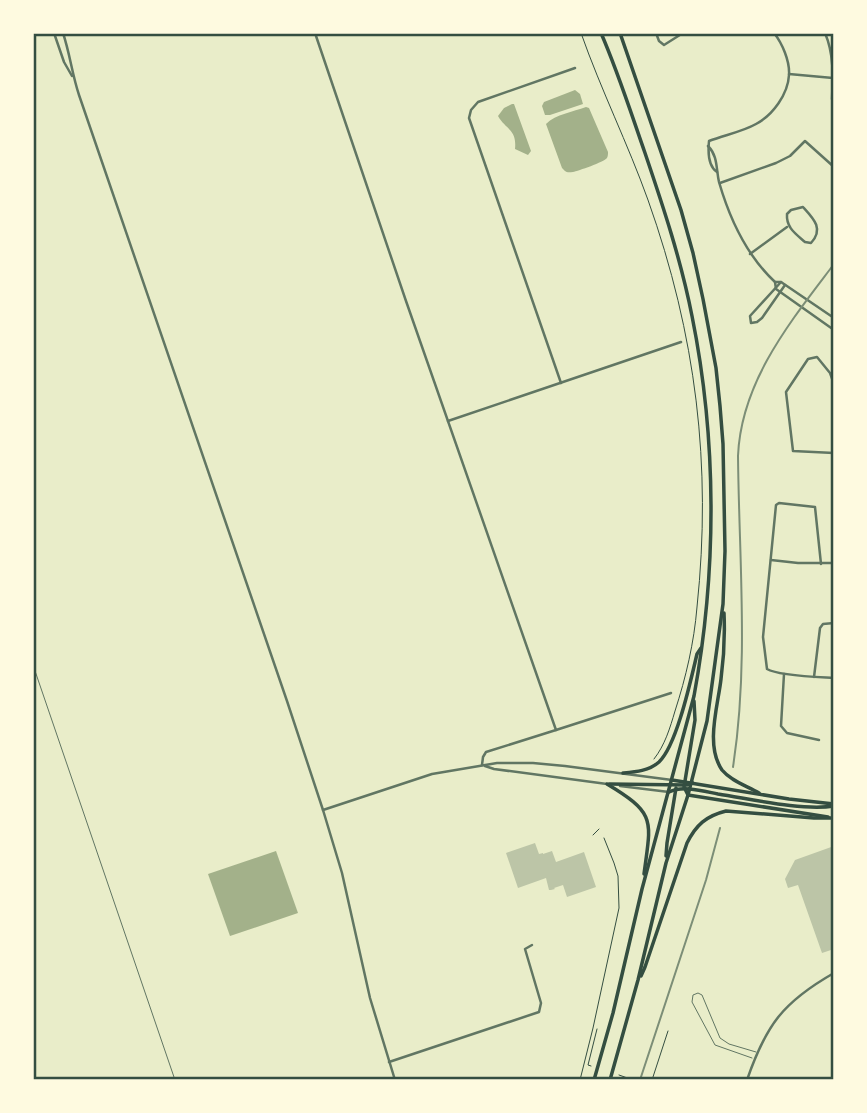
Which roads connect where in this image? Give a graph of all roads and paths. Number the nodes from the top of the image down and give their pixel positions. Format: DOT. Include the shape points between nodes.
graph roads {
  1 [pos="54,33"];
  2 [pos="63,33"];
  3 [pos="315,33"];
  4 [pos="581,33"];
  5 [pos="601,33"];
  6 [pos="620,33"];
  7 [pos="656,33"];
  8 [pos="683,33"];
  9 [pos="781,33"];
  10 [pos="825,33"];
  11 [pos="775,35"];
  12 [pos="575,68"];
  13 [pos="789,74"];
  14 [pos="74,78"];
  15 [pos="833,78"];
  16 [pos="834,100"];
  17 [pos="834,167"];
  18 [pos="720,183"];
  19 [pos="789,226"];
  20 [pos="750,254"];
  21 [pos="775,282"];
  22 [pos="783,284"];
  23 [pos="776,289"];
  24 [pos="780,292"];
  25 [pos="834,319"];
  26 [pos="830,326"];
  27 [pos="834,330"];
  28 [pos="681,342"];
  29 [pos="561,383"];
  30 [pos="834,384"];
  31 [pos="448,421"];
  32 [pos="834,453"];
  33 [pos="771,560"];
  34 [pos="834,563"];
  35 [pos="821,564"];
  36 [pos="723,604"];
  37 [pos="834,623"];
  38 [pos="702,646"];
  39 [pos="33,665"];
  40 [pos="784,674"];
  41 [pos="814,677"];
  42 [pos="834,678"];
  43 [pos="671,693"];
  44 [pos="694,696"];
  45 [pos="555,730"];
  46 [pos="818,740"];
  47 [pos="654,759"];
  48 [pos="482,765"];
  49 [pos="623,773"];
  50 [pos="692,782"];
  51 [pos="607,784"];
  52 [pos="674,786"];
  53 [pos="686,788"];
  54 [pos="669,792"];
  55 [pos="759,793"];
  56 [pos="834,805"];
  57 [pos="323,810"];
  58 [pos="833,818"];
  59 [pos="599,829"];
  60 [pos="593,835"];
  61 [pos="604,838"];
  62 [pos="666,863"];
  63 [pos="642,889"];
  64 [pos="532,945"];
  65 [pos="834,973"];
  66 [pos="638,980"];
  67 [pos="668,1031"];
  68 [pos="756,1052"];
  69 [pos="754,1059"];
  70 [pos="390,1062"];
  71 [pos="175,1080"];
  72 [pos="395,1080"];
  73 [pos="580,1080"];
  74 [pos="594,1080"];
  75 [pos="610,1080"];
  76 [pos="652,1080"];
  77 [pos="747,1080"];
  1 -- 14 [label="street"];
  2 -- 14 [label="street"];
  3 -- 31 [label="street"];
  4 -- 47 [label="path" via="663,246 697,401 703,491 695,634 675,713"];
  5 -- 38 [label="main road" via="666,213 699,357 711,497"];
  6 -- 36 [label="main road" via="681,210 716,368 723,444"];
  7 -- 8 [label="street" via="664,45"];
  9 -- 11 [label="street"];
  10 -- 15 [label="street"];
  11 -- 13 [label="street"];
  12 -- 29 [label="street" via="478,102 469,118"];
  13 -- 15 [label="street"];
  13 -- 18 [label="street" via="771,114 755,125 709,141 707,150"];
  14 -- 57 [label="street"];
  15 -- 16 [label="street"];
  17 -- 18 [label="street" via="805,141 776,163"];
  18 -- 20 [label="street"];
  19 -- 19 [label="street" via="787,214 803,207 816,224 818,236 805,242"];
  19 -- 20 [label="street"];
  20 -- 21 [label="street"];
  21 -- 22 [label="street"];
  21 -- 23 [label="street"];
  22 -- 23 [label="street"];
  22 -- 24 [label="street"];
  22 -- 25 [label="street"];
  23 -- 24 [label="street"];
  23 -- 24 [label="street" via="750,316 751,323 762,318"];
  24 -- 26 [label="street"];
  25 -- 26 [label="street"];
  26 -- 27 [label="street"];
  28 -- 29 [label="street"];
  29 -- 31 [label="street"];
  30 -- 32 [label="street" via="817,357 808,359 786,392 793,451"];
  31 -- 45 [label="street"];
  33 -- 35 [label="street"];
  33 -- 35 [label="street" via="779,503 815,507"];
  33 -- 40 [label="street" via="763,637 766,666 769,672"];
  34 -- 35 [label="street"];
  36 -- 50 [label="main road" via="707,721"];
  36 -- 55 [label="main road" via="715,752 728,776"];
  37 -- 41 [label="street" via="820,628"];
  38 -- 44 [label="main road"];
  38 -- 49 [label="main road" via="669,748 653,766"];
  39 -- 71 [label="lane"];
  40 -- 41 [label="street"];
  40 -- 46 [label="street" via="781,726 786,733"];
  41 -- 42 [label="street"];
  43 -- 45 [label="street"];
  44 -- 52 [label="main road"];
  44 -- 53 [label="main road"];
  45 -- 48 [label="street" via="486,752"];
  48 -- 49 [label="street" via="533,763"];
  48 -- 51 [label="street"];
  48 -- 57 [label="street" via="432,774"];
  49 -- 52 [label="street"];
  50 -- 53 [label="main road"];
  50 -- 55 [label="main road"];
  51 -- 52 [label="main road"];
  51 -- 54 [label="street"];
  51 -- 63 [label="main road" via="642,809 648,822"];
  52 -- 53 [label="main road"];
  52 -- 53 [label="main road"];
  52 -- 54 [label="main road"];
  52 -- 54 [label="street"];
  52 -- 62 [label="main road"];
  53 -- 56 [label="main road" via="787,804"];
  53 -- 58 [label="main road"];
  53 -- 62 [label="main road"];
  54 -- 63 [label="main road"];
  55 -- 56 [label="main road"];
  57 -- 70 [label="street"];
  58 -- 66 [label="main road" via="726,811 705,819 687,843"];
  59 -- 60 [label="path"];
  61 -- 73 [label="path" via="618,876 619,908"];
  62 -- 66 [label="main road"];
  63 -- 74 [label="main road"];
  64 -- 70 [label="street" via="525,948 541,1003 539,1012"];
  65 -- 68 [label="street" via="787,1006"];
  66 -- 75 [label="main road"];
  67 -- 76 [label="path"];
  68 -- 69 [label="street"];
  68 -- 69 [label="lane" via="724,1042 701,993 692,995 712,1041"];
  69 -- 77 [label="street"];
  70 -- 72 [label="street"];
}
